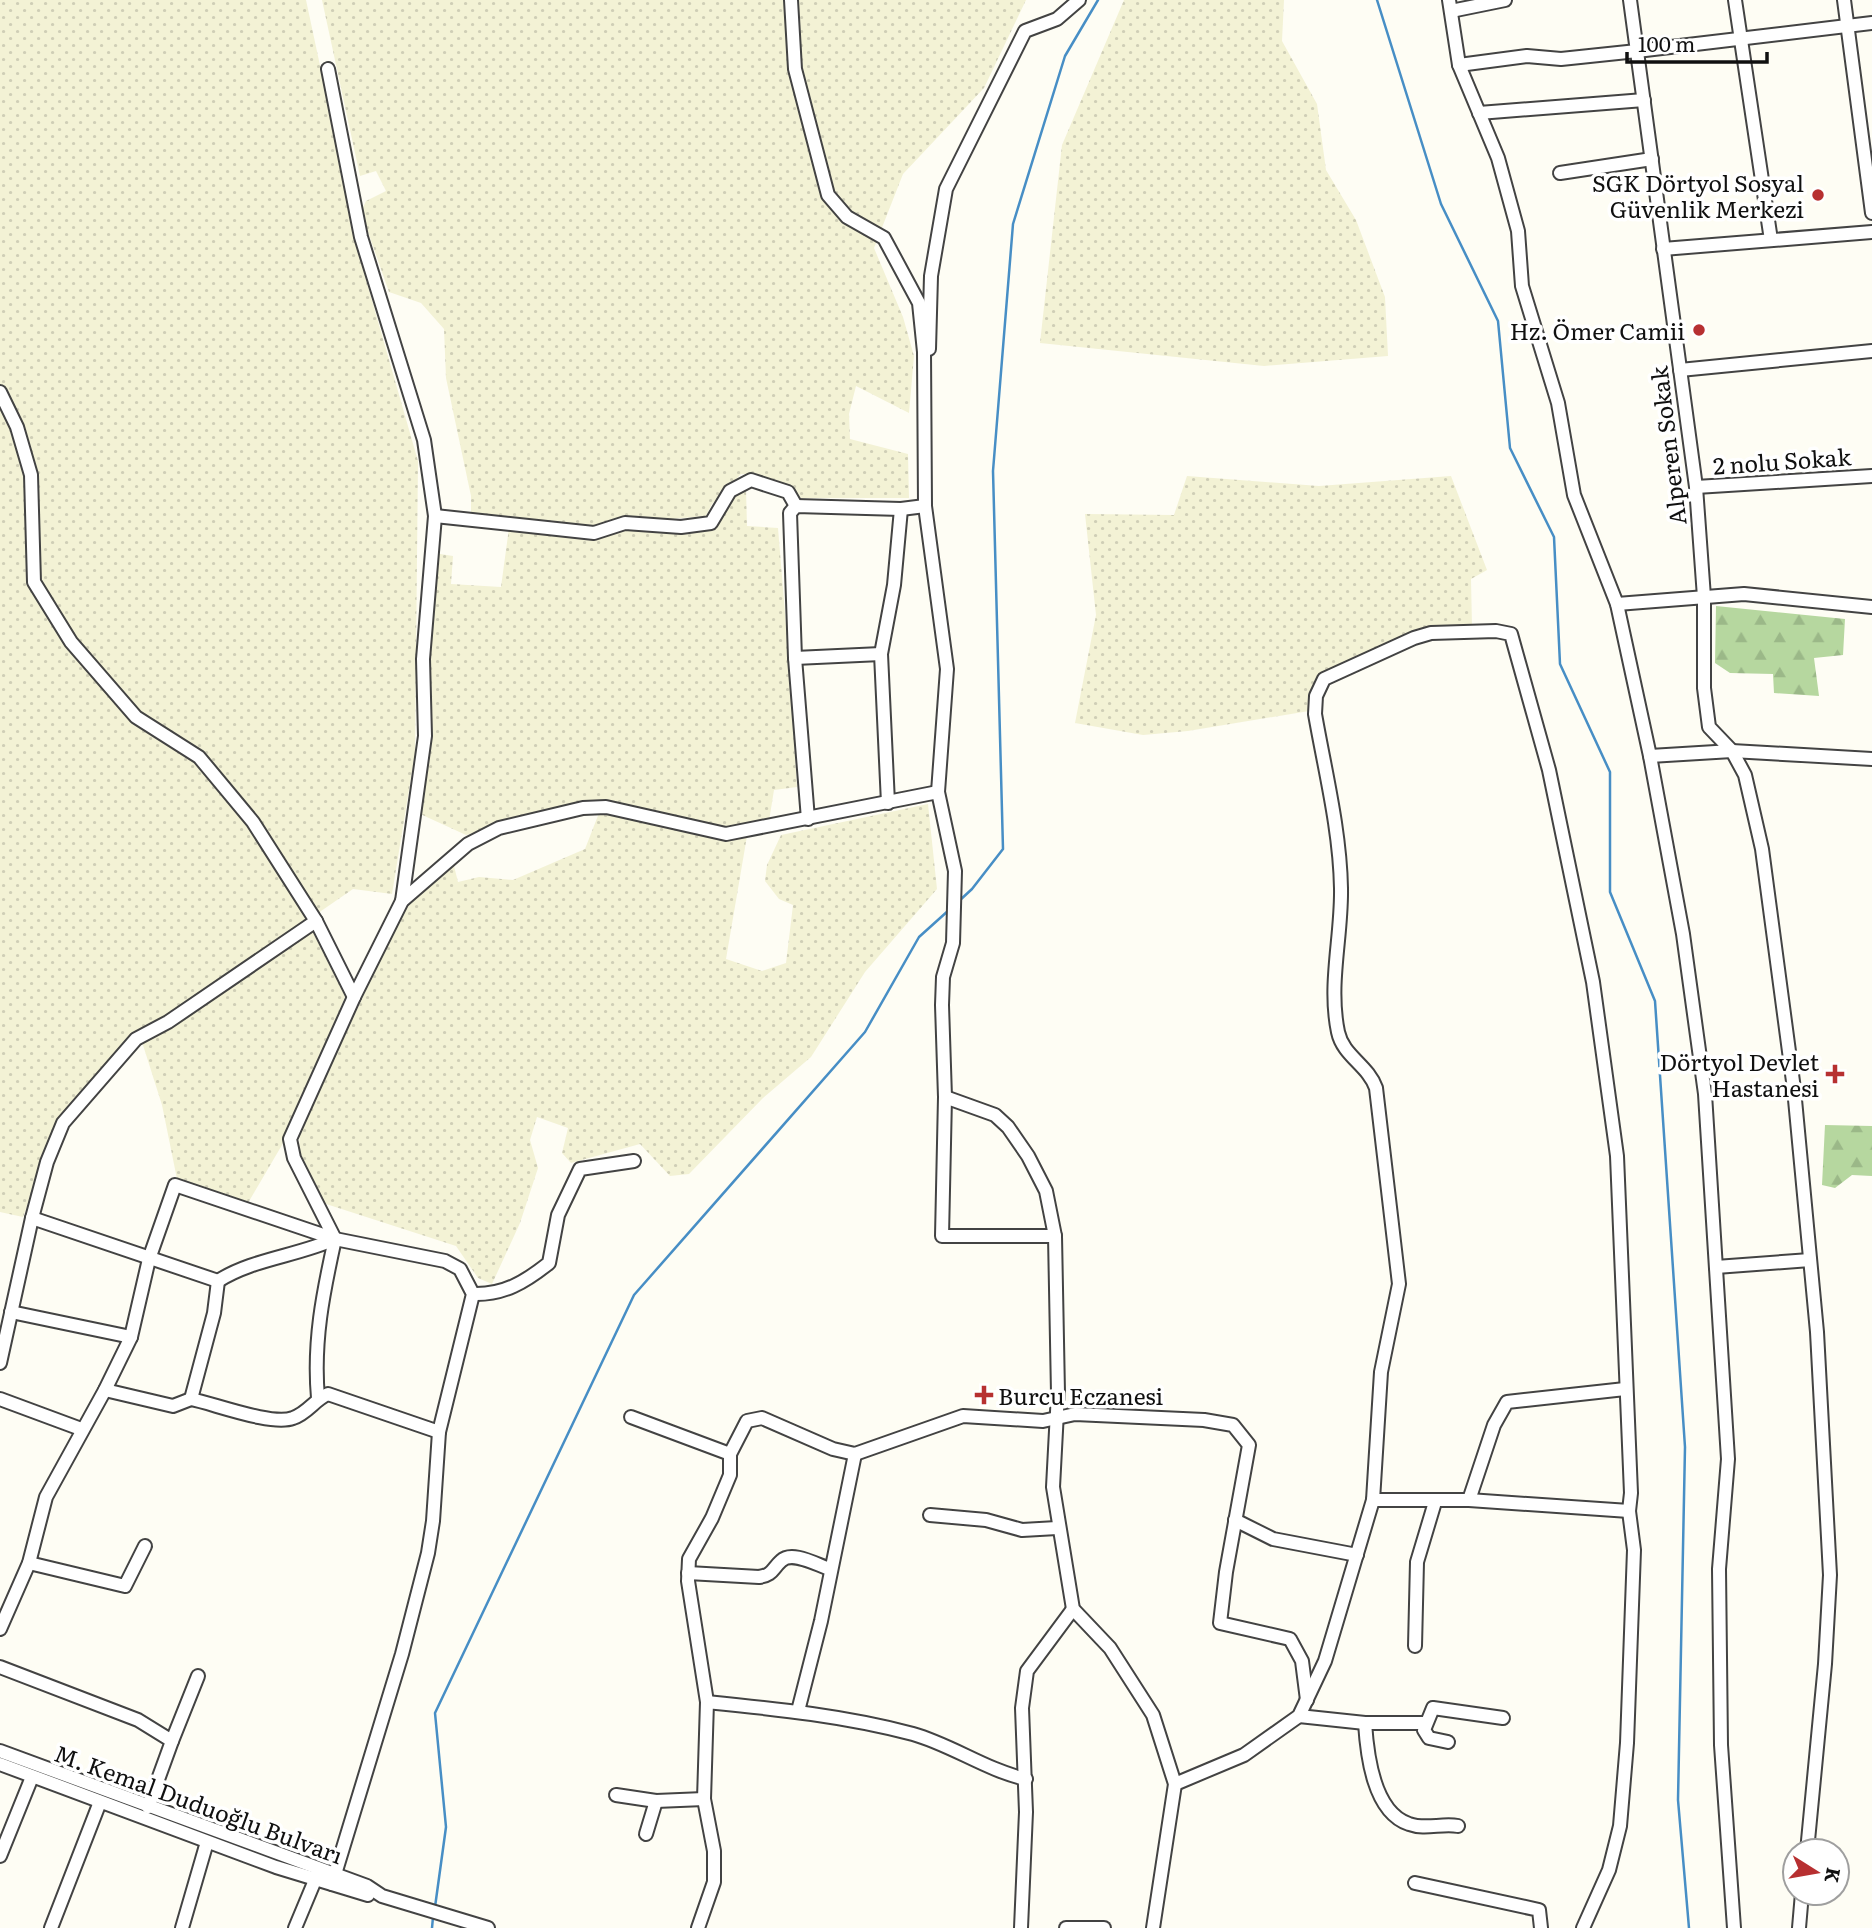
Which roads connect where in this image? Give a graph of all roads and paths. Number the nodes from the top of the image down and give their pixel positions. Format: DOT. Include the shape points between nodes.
graph roads {
  1 [pos="791,0"];
  2 [pos="1079,0"];
  3 [pos="1505,0"];
  4 [pos="1630,0"];
  5 [pos="1735,0"];
  6 [pos="1844,0"];
  7 [pos="1450,5"];
  8 [pos="1872,23"];
  9 [pos="1848,27"];
  10 [pos="1741,40"];
  11 [pos="1637,51"];
  12 [pos="1459,65"];
  13 [pos="328,69"];
  14 [pos="1644,100"];
  15 [pos="1479,113"];
  16 [pos="1652,159"];
  17 [pos="1560,173"];
  18 [pos="1872,213"];
  19 [pos="1872,232"];
  20 [pos="1772,240"];
  21 [pos="1663,249"];
  22 [pos="1872,351"];
  23 [pos="1680,370"];
  24 [pos="0,392"];
  25 [pos="923,406"];
  26 [pos="1872,476"];
  27 [pos="1696,487"];
  28 [pos="796,506"];
  29 [pos="925,506"];
  30 [pos="901,509"];
  31 [pos="435,516"];
  32 [pos="1704,597"];
  33 [pos="1617,604"];
  34 [pos="1872,607"];
  35 [pos="881,654"];
  36 [pos="795,658"];
  37 [pos="1732,751"];
  38 [pos="1650,756"];
  39 [pos="1872,759"];
  40 [pos="938,792"];
  41 [pos="888,803"];
  42 [pos="808,819"];
  43 [pos="402,901"];
  44 [pos="316,921"];
  45 [pos="354,997"];
  46 [pos="945,1097"];
  47 [pos="634,1161"];
  48 [pos="32,1218"];
  49 [pos="1055,1236"];
  50 [pos="335,1239"];
  51 [pos="149,1259"];
  52 [pos="1810,1260"];
  53 [pos="1716,1267"];
  54 [pos="218,1281"];
  55 [pos="472,1294"];
  56 [pos="11,1312"];
  57 [pos="131,1336"];
  58 [pos="0,1363"];
  59 [pos="1625,1389"];
  60 [pos="105,1390"];
  61 [pos="318,1398"];
  62 [pos="0,1399"];
  63 [pos="191,1399"];
  64 [pos="1057,1416"];
  65 [pos="631,1417"];
  66 [pos="81,1429"];
  67 [pos="439,1432"];
  68 [pos="730,1454"];
  69 [pos="855,1454"];
  70 [pos="1373,1500"];
  71 [pos="1469,1500"];
  72 [pos="1435,1502"];
  73 [pos="1629,1511"];
  74 [pos="930,1515"];
  75 [pos="1235,1520"];
  76 [pos="1057,1528"];
  77 [pos="145,1546"];
  78 [pos="1357,1555"];
  79 [pos="29,1563"];
  80 [pos="830,1569"];
  81 [pos="688,1573"];
  82 [pos="1073,1609"];
  83 [pos="1,1627"];
  84 [pos="1415,1646"];
  85 [pos="0,1667"];
  86 [pos="198,1676"];
  87 [pos="1307,1700"];
  88 [pos="707,1702"];
  89 [pos="798,1711"];
  90 [pos="1299,1716"];
  91 [pos="1503,1718"];
  92 [pos="1365,1723"];
  93 [pos="1425,1723"];
  94 [pos="172,1741"];
  95 [pos="1448,1742"];
  96 [pos="0,1751"];
  97 [pos="0,1764"];
  98 [pos="32,1777"];
  99 [pos="1027,1779"];
  100 [pos="1175,1784"];
  101 [pos="616,1795"];
  102 [pos="704,1799"];
  103 [pos="656,1801"];
  104 [pos="100,1802"];
  105 [pos="148,1807"];
  106 [pos="1458,1826"];
  107 [pos="646,1834"];
  108 [pos="1808,1837"];
  109 [pos="207,1842"];
  110 [pos="0,1856"];
  111 [pos="317,1874"];
  112 [pos="333,1879"];
  113 [pos="1415,1883"];
  114 [pos="1801,1907"];
  115 [pos="469,1926"];
  116 [pos="51,1928"];
  117 [pos="182,1928"];
  118 [pos="295,1928"];
  119 [pos="488,1928"];
  120 [pos="698,1928"];
  121 [pos="1021,1928"];
  122 [pos="1066,1928"];
  123 [pos="1104,1928"];
  124 [pos="1153,1928"];
  125 [pos="1541,1928"];
  126 [pos="1583,1928"];
  127 [pos="1734,1928"];
  128 [pos="1799,1928"];
  1 -- 25 [label="street" via="795,69 828,195 847,217 884,238 919,303"];
  2 -- 25 [label="street" via="1057,19 1025,31 946,189 931,276"];
  3 -- 7 [label="street"];
  4 -- 11 [label="street, Alperen Sokak"];
  5 -- 10 [label="street"];
  6 -- 9 [label="street"];
  7 -- 12 [label="street"];
  8 -- 9 [label="street"];
  9 -- 10 [label="street"];
  9 -- 18 [label="street"];
  10 -- 11 [label="street"];
  10 -- 20 [label="street"];
  11 -- 12 [label="street"];
  11 -- 14 [label="street, Alperen Sokak"];
  12 -- 15 [label="street"];
  13 -- 31 [label="street" via="361,237 424,440"];
  14 -- 15 [label="street"];
  14 -- 16 [label="street, Alperen Sokak"];
  15 -- 33 [label="street" via="1498,158 1518,231 1522,286 1558,404 1574,495"];
  16 -- 17 [label="street"];
  16 -- 21 [label="street, Alperen Sokak"];
  19 -- 20 [label="street"];
  20 -- 21 [label="street"];
  21 -- 23 [label="street, Alperen Sokak"];
  22 -- 23 [label="street"];
  23 -- 27 [label="street, Alperen Sokak"];
  24 -- 44 [label="street" via="17,427 31,475 33,582 71,642 136,717 199,758 253,822"];
  25 -- 29 [label="street"];
  26 -- 27 [label="street, 2 nolu Sokak"];
  27 -- 32 [label="street, Alperen Sokak"];
  28 -- 30 [label="street"];
  28 -- 31 [label="street" via="788,492 751,480 730,491 711,523 681,527 625,523 594,533"];
  28 -- 36 [label="street" via="790,513"];
  29 -- 30 [label="street"];
  29 -- 40 [label="street" via="947,669"];
  30 -- 35 [label="street"];
  31 -- 43 [label="street" via="423,660 425,736"];
  32 -- 33 [label="street"];
  32 -- 34 [label="street" via="1744,594"];
  32 -- 37 [label="street, Alperen Sokak" via="1709,727"];
  33 -- 38 [label="street"];
  35 -- 36 [label="street"];
  35 -- 41 [label="street"];
  36 -- 42 [label="street"];
  37 -- 38 [label="street"];
  37 -- 39 [label="street"];
  37 -- 52 [label="street, Alperen Sokak" via="1745,775 1762,849 1794,1089"];
  38 -- 53 [label="street" via="1684,934 1705,1094"];
  40 -- 41 [label="street"];
  40 -- 46 [label="street" via="955,871 953,943 943,977"];
  41 -- 42 [label="street"];
  42 -- 43 [label="street" via="726,834 606,807 583,808 499,828 468,844"];
  43 -- 45 [label="street"];
  44 -- 45 [label="street"];
  44 -- 48 [label="street" via="127,1047 63,1123"];
  45 -- 50 [label="street" via="290,1139 294,1158"];
  46 -- 49 [label="street" via="995,1115 1008,1127 1046,1191"];
  46 -- 49 [label="street" via="942,1236"];
  47 -- 55 [label="street" via="580,1169 558,1215 549,1263 509,1289"];
  48 -- 51 [label="street"];
  48 -- 56 [label="street"];
  49 -- 64 [label="street"];
  50 -- 51 [label="street" via="175,1185"];
  50 -- 54 [label="street" via="233,1271"];
  50 -- 55 [label="street" via="445,1261 460,1269"];
  50 -- 61 [label="street" via="321,1293 314,1356"];
  51 -- 54 [label="street"];
  51 -- 57 [label="street"];
  52 -- 53 [label="street"];
  52 -- 108 [label="street, Alperen Sokak" via="1830,1575"];
  53 -- 127 [label="street" via="1728,1459 1719,1569 1721,1745"];
  54 -- 63 [label="street"];
  55 -- 67 [label="street"];
  56 -- 57 [label="street"];
  56 -- 58 [label="street"];
  57 -- 60 [label="street"];
  59 -- 70 [label="street" via="1617,1156 1592,982 1549,770 1511,634 1432,633 1324,679 1316,696 1315,714 1341,867 1335,974 1338,1033 1349,1053 1371,1074 1376,1088 1398,1265 1399,1284 1381,1372"];
  59 -- 71 [label="street" via="1507,1402"];
  59 -- 73 [label="street"];
  60 -- 63 [label="street" via="173,1406"];
  60 -- 66 [label="street"];
  61 -- 63 [label="street" via="306,1412 290,1420"];
  61 -- 67 [label="street" via="328,1394"];
  62 -- 66 [label="street"];
  64 -- 69 [label="street" via="1043,1422 962,1416"];
  64 -- 75 [label="street" via="1233,1425 1248,1445"];
  64 -- 76 [label="street" via="1053,1487"];
  65 -- 68 [label="street"];
  66 -- 79 [label="street" via="46,1497"];
  67 -- 112 [label="street" via="428,1553"];
  68 -- 69 [label="street" via="747,1421 762,1418"];
  68 -- 81 [label="street" via="730,1475 689,1559"];
  69 -- 80 [label="street"];
  70 -- 72 [label="street"];
  70 -- 78 [label="street"];
  71 -- 72 [label="street"];
  71 -- 73 [label="street"];
  72 -- 84 [label="street" via="1417,1562"];
  73 -- 126 [label="street" via="1634,1550 1620,1826 1609,1870"];
  74 -- 76 [label="street" via="986,1520 1022,1530"];
  75 -- 78 [label="street" via="1273,1539"];
  75 -- 87 [label="street" via="1220,1623 1290,1639 1302,1661"];
  76 -- 82 [label="street"];
  77 -- 79 [label="street" via="125,1586"];
  78 -- 87 [label="street" via="1325,1661"];
  79 -- 83 [label="street"];
  80 -- 81 [label="street" via="793,1557 782,1560 769,1576"];
  80 -- 89 [label="street"];
  81 -- 88 [label="street"];
  82 -- 99 [label="street" via="1027,1671 1021,1708"];
  82 -- 100 [label="street" via="1110,1648 1153,1714"];
  85 -- 94 [label="street" via="138,1720"];
  86 -- 94 [label="street"];
  87 -- 90 [label="street"];
  88 -- 89 [label="street"];
  88 -- 102 [label="street"];
  89 -- 99 [label="street" via="915,1734 1003,1774"];
  90 -- 92 [label="street"];
  90 -- 100 [label="street" via="1244,1755"];
  91 -- 93 [label="street" via="1433,1708"];
  92 -- 93 [label="street"];
  92 -- 106 [label="street" via="1374,1782 1396,1817 1426,1827"];
  93 -- 95 [label="street" via="1423,1730 1429,1738"];
  94 -- 105 [label="street"];
  96 -- 105 [label="street, M. Kemal Duduoğlu Bulvarı"];
  97 -- 98 [label="street, M. Kemal Duduoğlu Bulvarı"];
  98 -- 104 [label="street, M. Kemal Duduoğlu Bulvarı"];
  98 -- 110 [label="street"];
  99 -- 121 [label="street"];
  100 -- 124 [label="street"];
  101 -- 103 [label="street"];
  102 -- 103 [label="street"];
  102 -- 120 [label="street" via="715,1852 714,1882"];
  103 -- 107 [label="street"];
  104 -- 109 [label="street, M. Kemal Duduoğlu Bulvarı"];
  104 -- 116 [label="street"];
  105 -- 111 [label="street, M. Kemal Duduoğlu Bulvarı"];
  109 -- 111 [label="street, M. Kemal Duduoğlu Bulvarı"];
  109 -- 117 [label="street"];
  111 -- 112 [label="street, M. Kemal Duduoğlu Bulvarı"];
  111 -- 118 [label="street"];
  112 -- 115 [label="street, M. Kemal Duduoğlu Bulvarı" via="366,1895 383,1896"];
  113 -- 125 [label="street" via="1539,1910"];
  114 -- 128 [label="street"];
  115 -- 119 [label="street, M. Kemal Duduoğlu Bulvarı"];
  122 -- 123 [label="street"];
}
